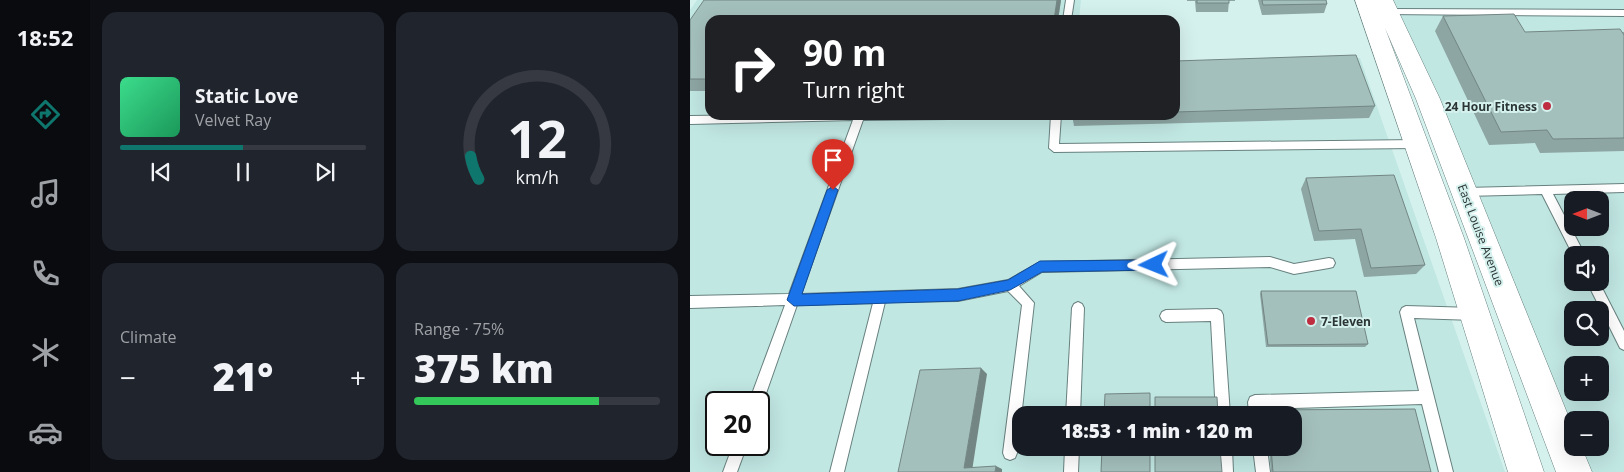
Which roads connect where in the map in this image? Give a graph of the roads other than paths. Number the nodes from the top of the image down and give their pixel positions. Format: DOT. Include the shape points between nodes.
graph roads {
  1 [pos="1070,0"];
  2 [pos="1378,4"];
  3 [pos="1624,12"];
  4 [pos="1068,15"];
  5 [pos="690,120"];
  6 [pos="705,120"];
  7 [pos="858,120"];
  8 [pos="1056,120"];
  9 [pos="1417,144"];
  10 [pos="1624,188"];
  11 [pos="1545,190"];
  12 [pos="1465,192"];
  13 [pos="1573,246"];
  14 [pos="1329,263"];
  15 [pos="1010,285"];
  16 [pos="1598,291"];
  17 [pos="880,297"];
  18 [pos="794,300"];
  19 [pos="690,302"];
  20 [pos="1078,308"];
  21 [pos="1476,314"];
  22 [pos="1166,316"];
  23 [pos="1624,344"];
  24 [pos="760,391"];
  25 [pos="1427,397"];
  26 [pos="1073,406"];
  27 [pos="1222,406"];
  28 [pos="1255,406"];
  29 [pos="1010,453"];
  30 [pos="736,456"];
  31 [pos="1071,456"];
  32 [pos="1225,456"];
  33 [pos="1261,456"];
  34 [pos="730,472"];
  35 [pos="837,472"];
  36 [pos="1070,472"];
  37 [pos="1226,472"];
  38 [pos="1263,472"];
  39 [pos="1446,472"];
  40 [pos="1526,472"];
  41 [pos="1574,472"];
  1 -- 4 [label="lane"];
  2 -- 3 [label="lane"];
  2 -- 9 [label="street"];
  2 -- 12 [label="street, East Louise Avenue" via="1428,99"];
  5 -- 6 [label="lane"];
  7 -- 18 [label="lane"];
  8 -- 9 [label="lane" via="1054,148"];
  9 -- 21 [label="street"];
  10 -- 11 [label="lane"];
  11 -- 12 [label="lane"];
  11 -- 13 [label="lane"];
  12 -- 41 [label="street, East Louise Avenue"];
  14 -- 15 [label="lane" via="1294,269 1270,262 1040,267"];
  15 -- 17 [label="lane" via="958,295"];
  15 -- 29 [label="lane" via="1028,303"];
  16 -- 23 [label="lane"];
  17 -- 18 [label="lane"];
  17 -- 35 [label="lane"];
  18 -- 19 [label="lane"];
  18 -- 24 [label="lane"];
  20 -- 26 [label="lane"];
  21 -- 25 [label="lane" via="1406,312"];
  21 -- 40 [label="street"];
  22 -- 27 [label="lane" via="1217,315"];
  25 -- 28 [label="lane" via="1255,402"];
  25 -- 39 [label="lane"];
  30 -- 34 [label="lane"];
  31 -- 36 [label="lane"];
  32 -- 37 [label="lane"];
  33 -- 38 [label="lane"];
}
